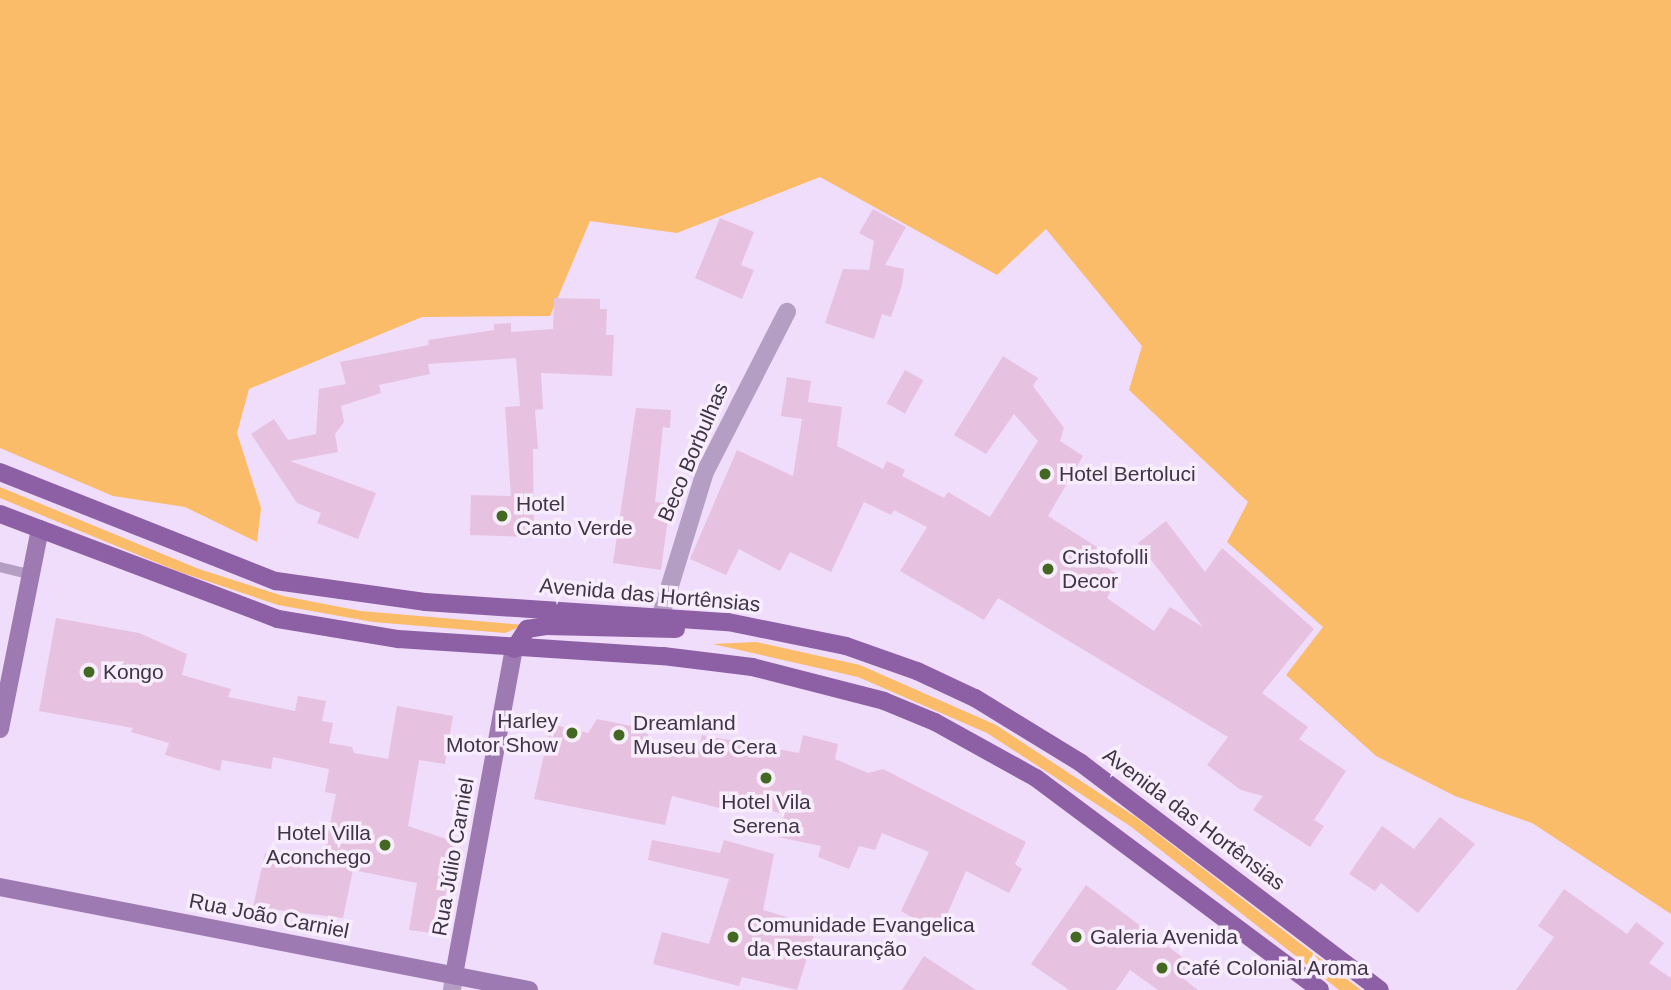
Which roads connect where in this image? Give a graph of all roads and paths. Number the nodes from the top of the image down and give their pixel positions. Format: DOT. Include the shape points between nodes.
graph roads {
  1 [pos="787,312"];
  2 [pos="0,472"];
  3 [pos="0,514"];
  4 [pos="40,529"];
  5 [pos="0,567"];
  6 [pos="33,575"];
  7 [pos="660,618"];
  8 [pos="728,622"];
  9 [pos="513,649"];
  10 [pos="0,729"];
  11 [pos="0,887"];
  12 [pos="453,983"];
  13 [pos="529,990"];
  14 [pos="1320,990"];
  15 [pos="1380,990"];
  1 -- 7 [label="street, Beco Borbulhas" via="705,472"];
  2 -- 7 [label="main road, Avenida das Hortênsias" via="276,581 425,602"];
  3 -- 4 [label="main road"];
  4 -- 6 [label="street"];
  4 -- 9 [label="main road" via="278,619 335,631"];
  5 -- 6 [label="lane"];
  6 -- 10 [label="street"];
  7 -- 8 [label="main road, Avenida das Hortênsias"];
  8 -- 9 [label="main road" via="671,629 546,626 527,629"];
  8 -- 15 [label="main road, Avenida das Hortênsias" via="846,646 893,662 1030,729 1142,805"];
  9 -- 12 [label="street, Rua Júlio Carniel"];
  9 -- 14 [label="main road" via="663,656 752,667 871,697 935,722 1055,791"];
  11 -- 12 [label="street, Rua João Carniel"];
  12 -- 13 [label="street, Rua João Carniel"];
}
